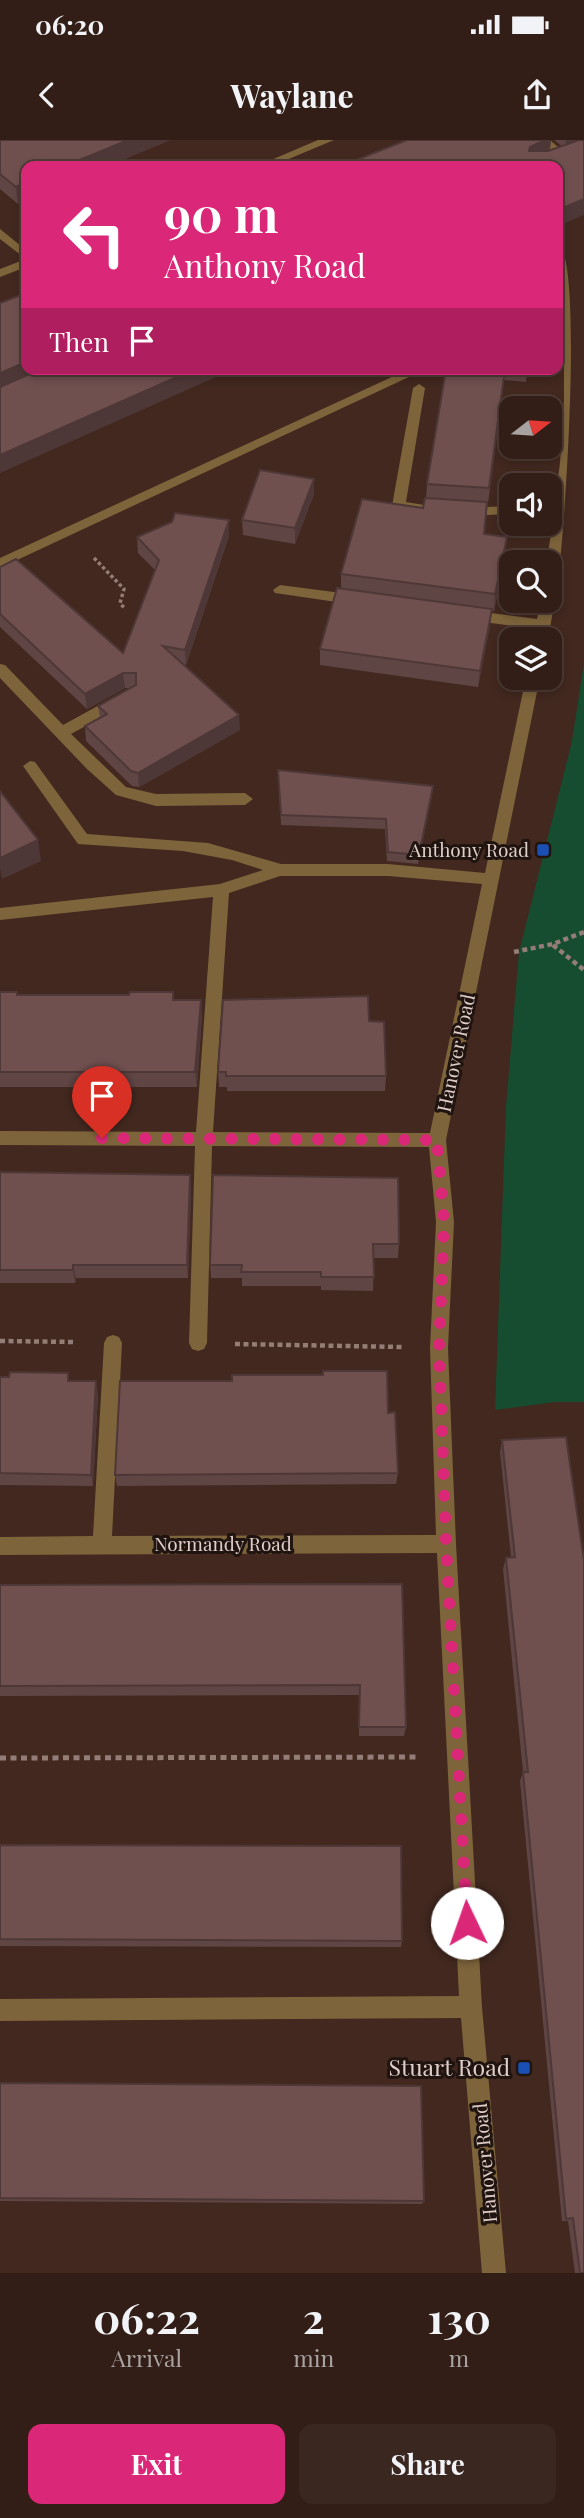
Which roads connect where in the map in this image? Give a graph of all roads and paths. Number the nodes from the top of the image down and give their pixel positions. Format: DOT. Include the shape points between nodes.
graph roads {
  1 [pos="328,140"];
  2 [pos="543,140"];
  3 [pos="276,161"];
  4 [pos="549,161"];
  5 [pos="0,233"];
  6 [pos="21,252"];
  7 [pos="21,265"];
  8 [pos="563,267"];
  9 [pos="0,273"];
  10 [pos="407,375"];
  11 [pos="419,388"];
  12 [pos="565,495"];
  13 [pos="562,496"];
  14 [pos="499,511"];
  15 [pos="67,532"];
  16 [pos="556,550"];
  17 [pos="0,563"];
  18 [pos="281,590"];
  19 [pos="377,603"];
  20 [pos="125,609"];
  21 [pos="447,612"];
  22 [pos="518,627"];
  23 [pos="0,669"];
  24 [pos="530,690"];
  25 [pos="131,694"];
  26 [pos="63,732"];
  27 [pos="30,766"];
  28 [pos="245,799"];
  29 [pos="280,870"];
  30 [pos="491,879"];
  31 [pos="221,890"];
  32 [pos="0,914"];
  33 [pos="584,932"];
  34 [pos="552,944"];
  35 [pos="479,947"];
  36 [pos="584,970"];
  37 [pos="0,1138"];
  38 [pos="204,1139"];
  39 [pos="437,1140"];
  40 [pos="113,1342"];
  41 [pos="198,1343"];
  42 [pos="102,1544"];
  43 [pos="446,1544"];
  44 [pos="0,1546"];
  45 [pos="459,1757"];
  46 [pos="0,1758"];
  47 [pos="471,2007"];
  48 [pos="0,2010"];
  49 [pos="494,2273"];
  1 -- 3 [label="street"];
  2 -- 4 [label="street" via="567,154"];
  5 -- 6 [label="street"];
  7 -- 9 [label="street"];
  8 -- 12 [label="street" via="569,292 572,375"];
  10 -- 15 [label="street"];
  11 -- 14 [label="street" via="399,506"];
  12 -- 13 [label="street"];
  12 -- 16 [label="street"];
  15 -- 17 [label="street"];
  15 -- 20 [label="path" via="124,589 120,603"];
  18 -- 19 [label="street"];
  21 -- 22 [label="street"];
  23 -- 26 [label="street"];
  24 -- 30 [label="street, Hanover Road"];
  25 -- 26 [label="street"];
  26 -- 28 [label="street" via="121,791 156,800"];
  27 -- 29 [label="street" via="83,840 203,848 245,855"];
  29 -- 30 [label="street" via="388,870"];
  29 -- 31 [label="street"];
  30 -- 35 [label="street, Hanover Road"];
  31 -- 32 [label="street"];
  31 -- 38 [label="street"];
  33 -- 34 [label="path"];
  34 -- 35 [label="path" via="519,952"];
  34 -- 36 [label="path"];
  35 -- 39 [label="street, Hanover Road"];
  37 -- 38 [label="street"];
  38 -- 39 [label="street"];
  38 -- 41 [label="street"];
  39 -- 43 [label="street, Hanover Road" via="444,1222 439,1348"];
  40 -- 42 [label="street"];
  42 -- 43 [label="street, Normandy Road"];
  42 -- 44 [label="street, Normandy Road"];
  43 -- 45 [label="street, Hanover Road"];
  45 -- 46 [label="path"];
  45 -- 47 [label="street, Hanover Road"];
  47 -- 48 [label="street"];
  47 -- 49 [label="street, Hanover Road"];
}
